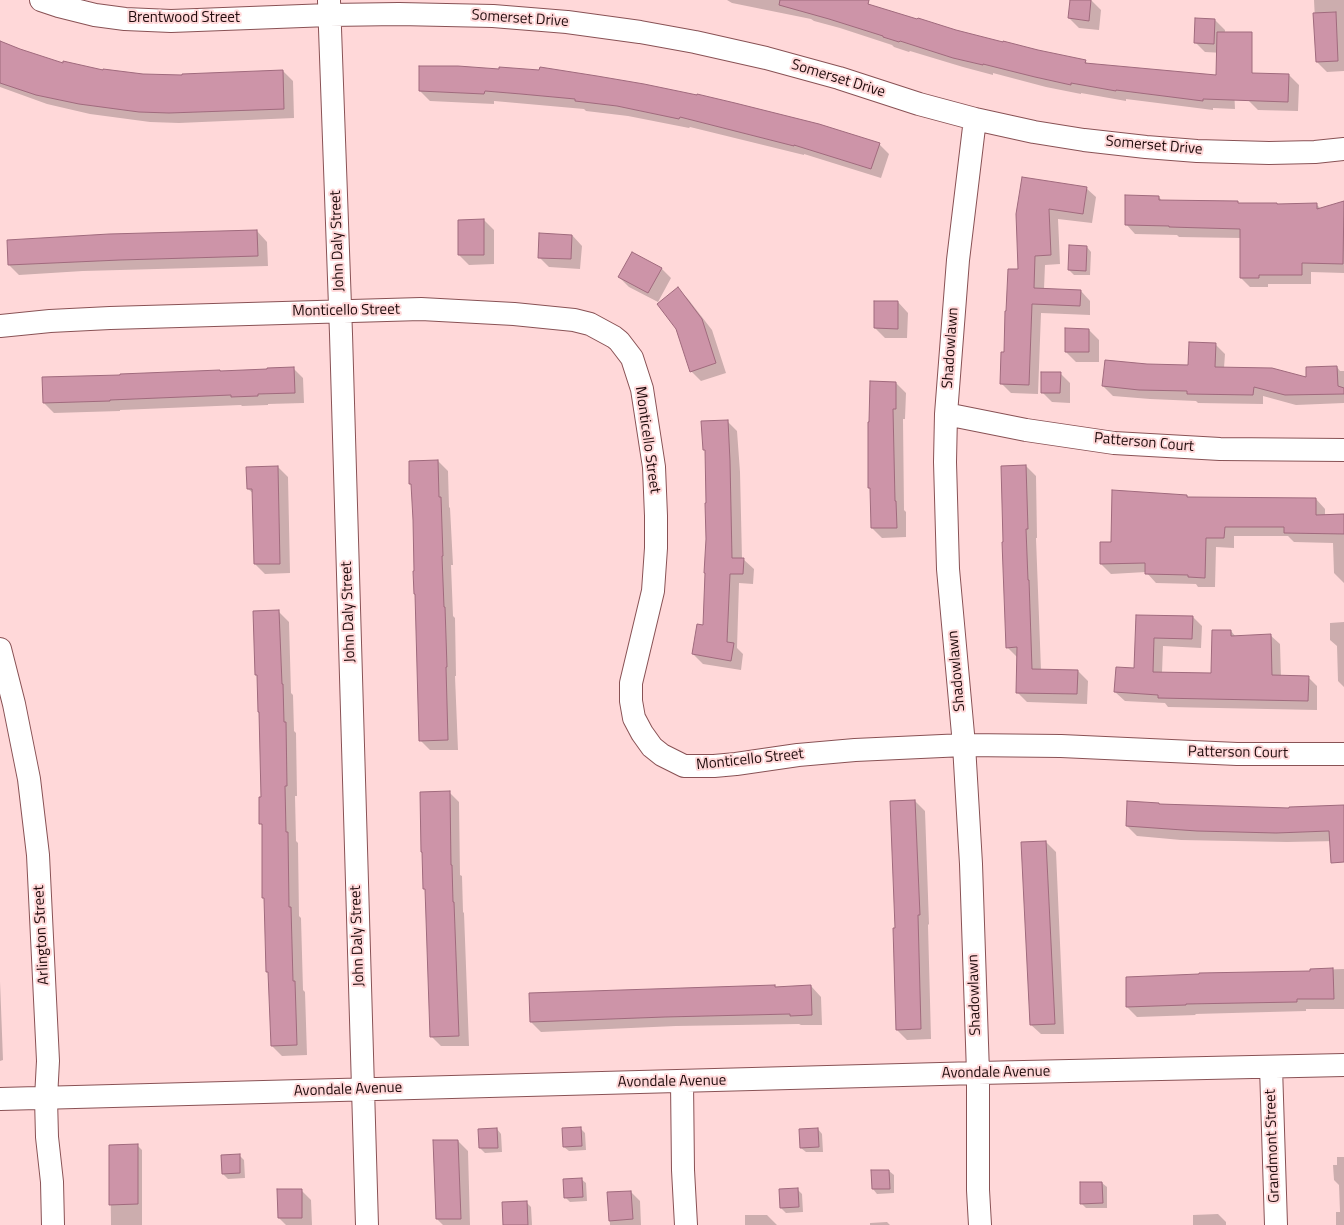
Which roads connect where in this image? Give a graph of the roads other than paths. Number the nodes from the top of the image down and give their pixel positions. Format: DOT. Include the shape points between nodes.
graph roads {
  1 [pos="41,0"];
  2 [pos="329,7"];
  3 [pos="974,119"];
  4 [pos="1344,148"];
  5 [pos="340,311"];
  6 [pos="0,326"];
  7 [pos="946,414"];
  8 [pos="1344,450"];
  9 [pos="0,648"];
  10 [pos="964,745"];
  11 [pos="1344,754"];
  12 [pos="1344,1065"];
  13 [pos="1271,1067"];
  14 [pos="978,1073"];
  15 [pos="682,1082"];
  16 [pos="363,1090"];
  17 [pos="46,1098"];
  18 [pos="0,1099"];
  19 [pos="54,1225"];
  20 [pos="367,1225"];
  21 [pos="686,1225"];
  22 [pos="980,1225"];
  23 [pos="1276,1225"];
  1 -- 2 [label="street, Brentwood Street" via="95,15 172,21"];
  2 -- 3 [label="street, Somerset Drive" via="399,14 493,16 567,22 640,32 766,58"];
  2 -- 5 [label="street, John Daly Street"];
  3 -- 4 [label="street, Somerset Drive" via="1084,140 1197,151 1269,153 1315,152"];
  3 -- 7 [label="street, Shadowlawn" via="958,260"];
  5 -- 6 [label="street, Monticello Street" via="102,318"];
  5 -- 10 [label="street, Monticello Street" via="461,310 574,320 602,329 620,341 626,349 637,371 647,415 654,467 656,516 653,591 632,682 631,701 634,718 642,733 652,747 662,755 684,766 714,766 848,750"];
  5 -- 16 [label="street, John Daly Street"];
  7 -- 8 [label="street, Patterson Court" via="1026,430 1114,442 1220,449"];
  7 -- 10 [label="street, Shadowlawn" via="948,569"];
  9 -- 17 [label="street, Arlington Street" via="29,779 38,855 48,1061"];
  10 -- 11 [label="street, Patterson Court" via="1061,746 1237,754"];
  10 -- 14 [label="street, Shadowlawn"];
  12 -- 13 [label="street, Avondale Avenue"];
  13 -- 14 [label="street, Avondale Avenue"];
  13 -- 23 [label="street, Grandmont Street"];
  14 -- 15 [label="street, Avondale Avenue"];
  14 -- 22 [label="street, Shadowlawn"];
  15 -- 16 [label="street, Avondale Avenue"];
  15 -- 21 [label="street"];
  16 -- 17 [label="street, Avondale Avenue"];
  16 -- 20 [label="street, John Daly Street"];
  17 -- 18 [label="street, Avondale Avenue"];
  17 -- 19 [label="street, Arlington Street"];
}
